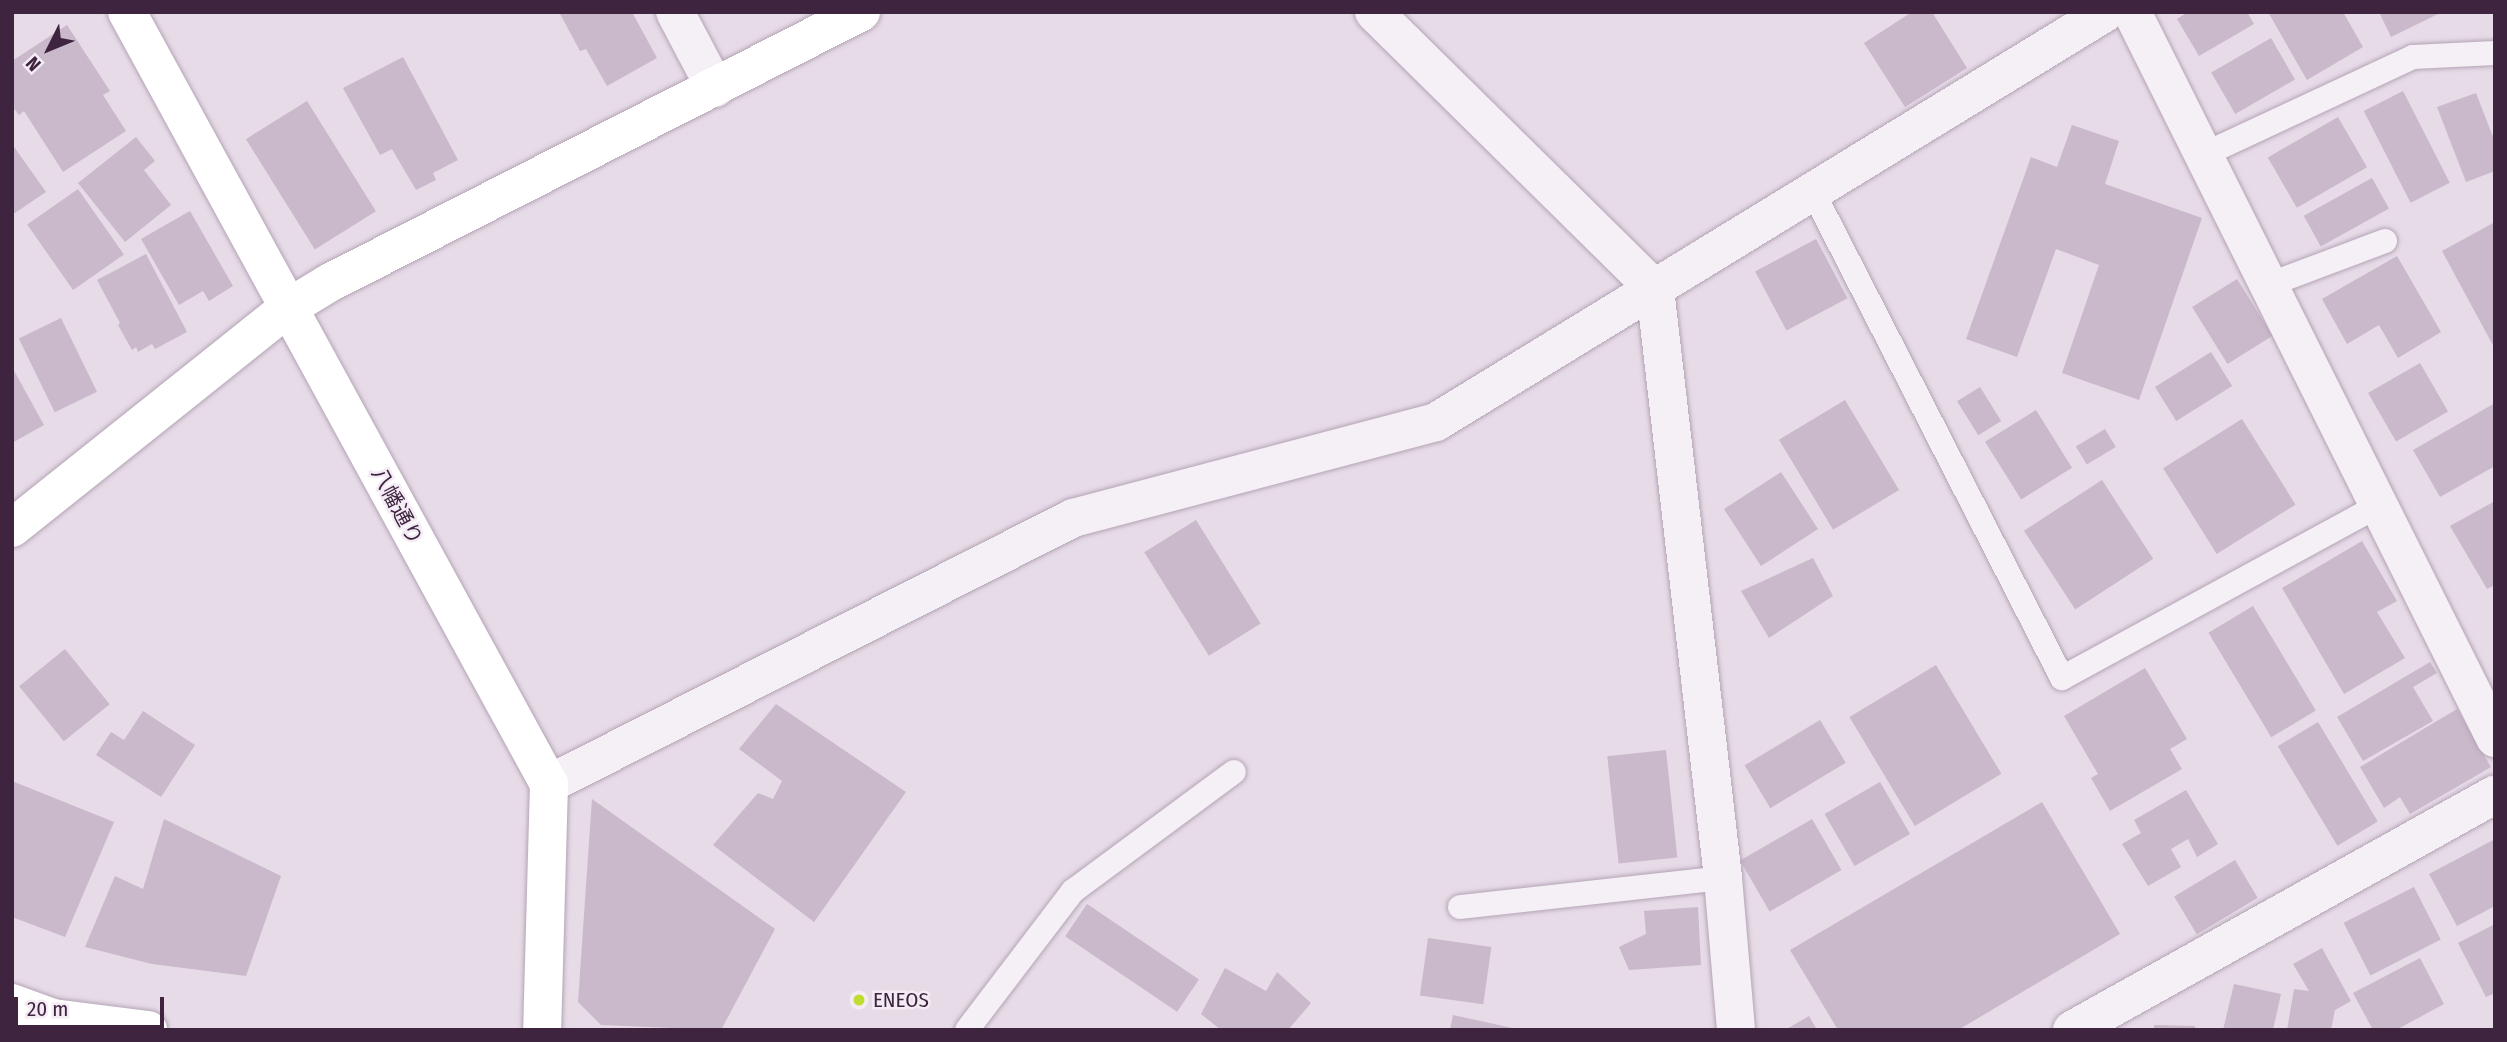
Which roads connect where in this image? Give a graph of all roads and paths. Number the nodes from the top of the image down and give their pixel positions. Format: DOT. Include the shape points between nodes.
graph roads {
  1 [pos="127,12"];
  2 [pos="675,12"];
  3 [pos="861,12"];
  4 [pos="1374,12"];
  5 [pos="2106,12"];
  6 [pos="2132,12"];
  7 [pos="2495,53"];
  8 [pos="715,88"];
  9 [pos="2203,155"];
  10 [pos="1813,192"];
  11 [pos="2385,241"];
  12 [pos="2269,285"];
  13 [pos="1655,289"];
  14 [pos="288,307"];
  15 [pos="2378,506"];
  16 [pos="12,528"];
  17 [pos="2495,738"];
  18 [pos="1234,772"];
  19 [pos="549,784"];
  20 [pos="2495,795"];
  21 [pos="1723,878"];
  22 [pos="1460,907"];
  23 [pos="12,1003"];
  24 [pos="148,1030"];
  25 [pos="542,1030"];
  26 [pos="967,1030"];
  27 [pos="1736,1030"];
  28 [pos="2072,1030"];
  1 -- 14 [label="street, 八幡通り"];
  2 -- 8 [label="street"];
  3 -- 8 [label="street"];
  4 -- 13 [label="street"];
  5 -- 10 [label="street"];
  6 -- 9 [label="street"];
  7 -- 9 [label="lane" via="2413,57"];
  8 -- 14 [label="street"];
  9 -- 12 [label="street"];
  10 -- 13 [label="street"];
  10 -- 15 [label="lane" via="2062,678"];
  11 -- 12 [label="lane"];
  12 -- 15 [label="street"];
  13 -- 19 [label="street" via="1436,422 1073,518"];
  13 -- 21 [label="street"];
  14 -- 16 [label="street"];
  14 -- 19 [label="street, 八幡通り"];
  15 -- 17 [label="street"];
  18 -- 26 [label="lane" via="1073,891"];
  19 -- 25 [label="street"];
  20 -- 28 [label="street"];
  21 -- 22 [label="lane"];
  21 -- 27 [label="street"];
  23 -- 24 [label="street" via="53,1018"];
}
